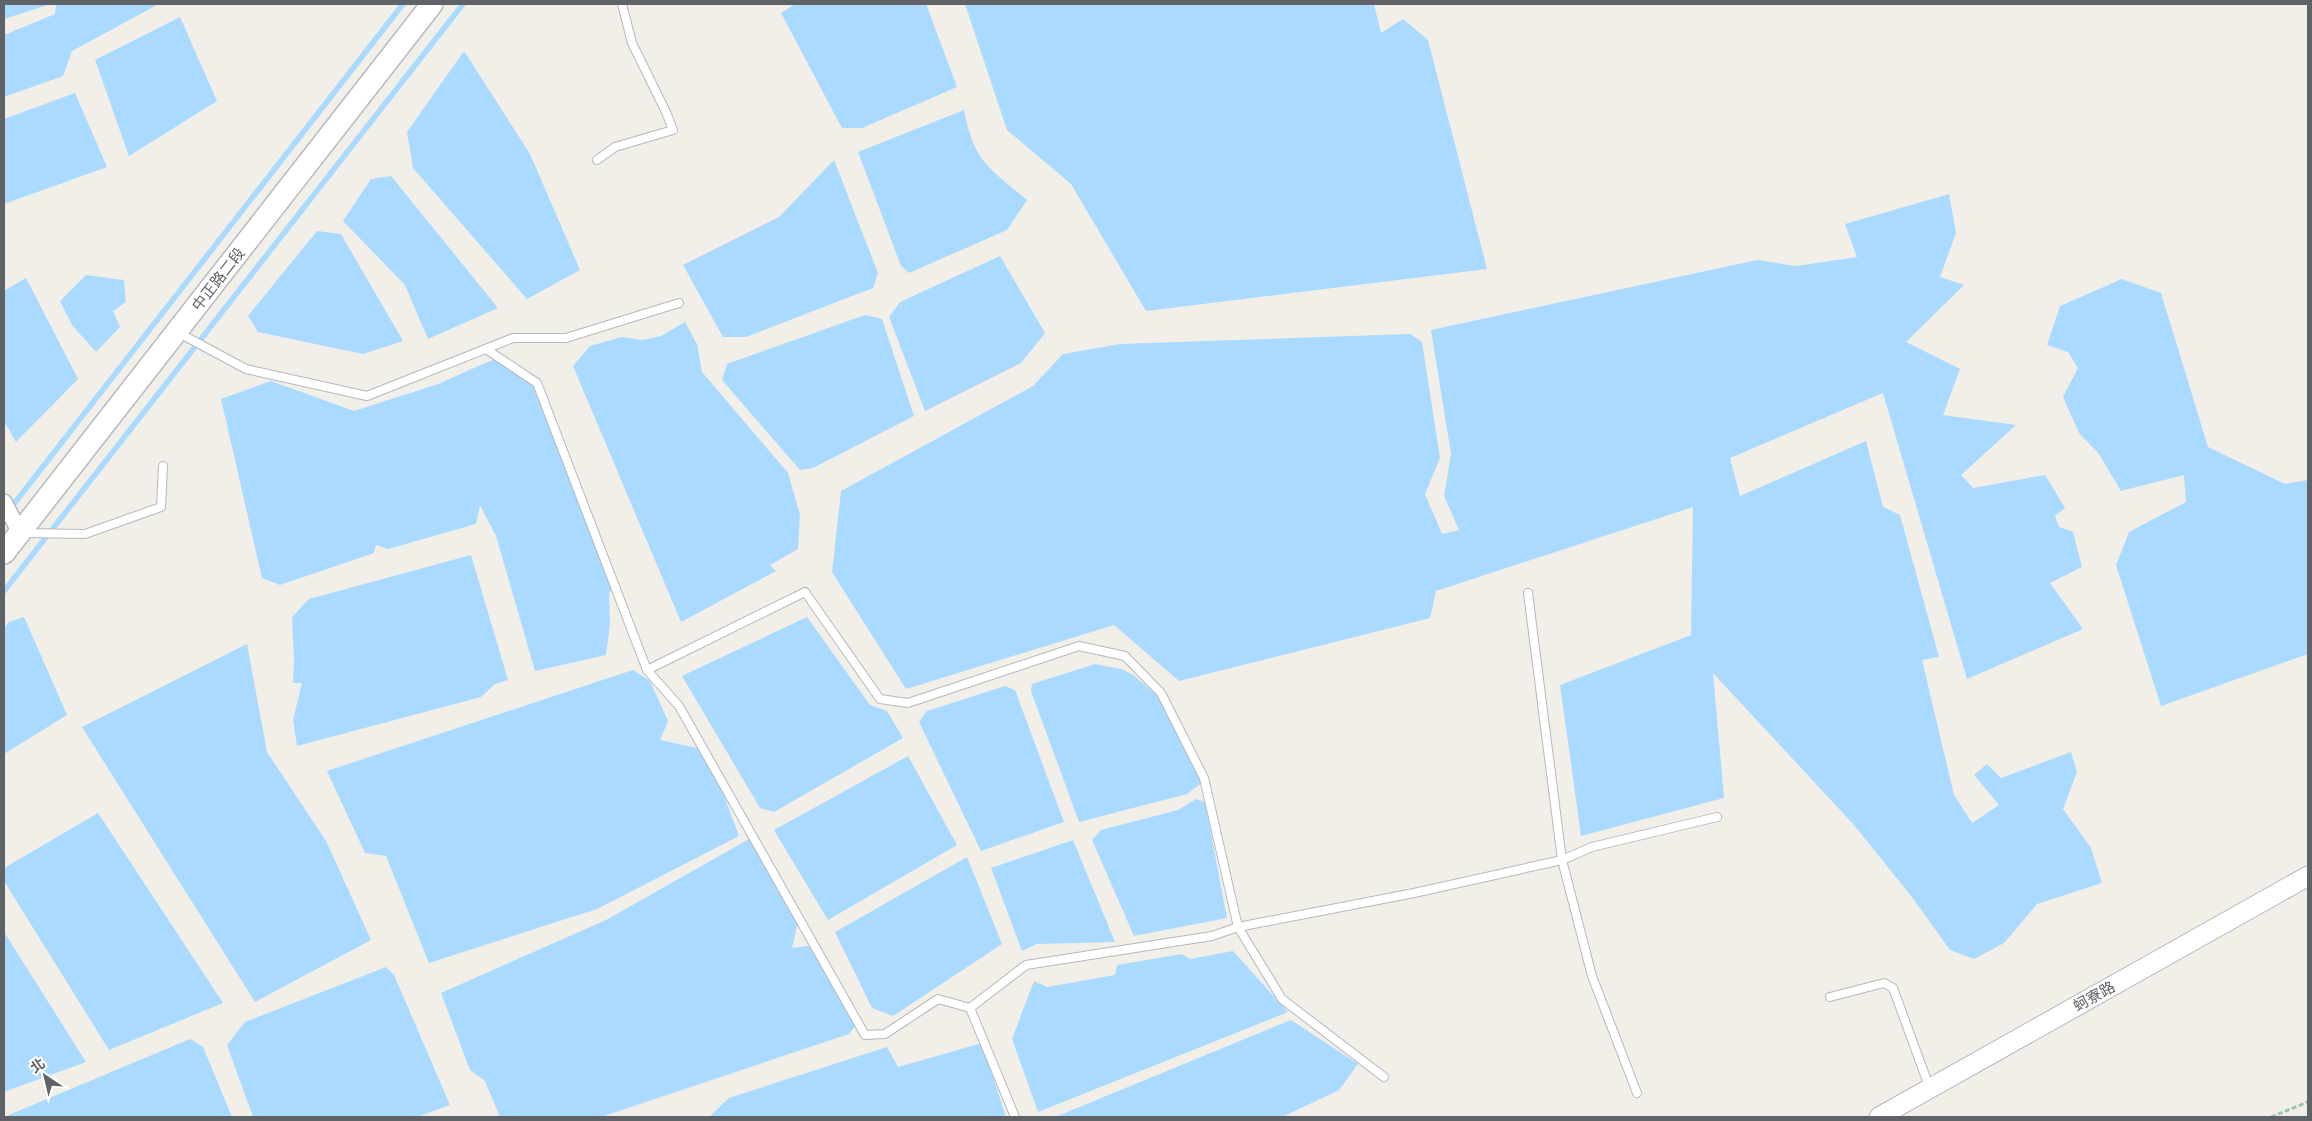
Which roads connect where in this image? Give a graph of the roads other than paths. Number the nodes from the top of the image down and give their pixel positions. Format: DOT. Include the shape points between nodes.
graph roads {
  1 [pos="432,4"];
  2 [pos="622,4"];
  3 [pos="597,160"];
  4 [pos="679,303"];
  5 [pos="177,332"];
  6 [pos="486,349"];
  7 [pos="164,466"];
  8 [pos="4,502"];
  9 [pos="20,533"];
  10 [pos="4,553"];
  11 [pos="1528,593"];
  12 [pos="647,670"];
  13 [pos="1717,817"];
  14 [pos="1562,860"];
  15 [pos="2308,876"];
  16 [pos="1238,926"];
  17 [pos="1830,997"];
  18 [pos="970,1008"];
  19 [pos="1384,1076"];
  20 [pos="1930,1089"];
  21 [pos="1637,1093"];
  22 [pos="1015,1117"];
  23 [pos="1880,1117"];
  1 -- 5 [label="main road, 中正路二段"];
  2 -- 3 [label="lane" via="632,43 673,130 615,146"];
  4 -- 6 [label="lane" via="566,338 513,338"];
  5 -- 6 [label="lane" via="246,369 367,396"];
  5 -- 9 [label="main road, 中正路二段"];
  6 -- 12 [label="lane" via="537,383"];
  7 -- 9 [label="lane" via="161,507 85,534"];
  8 -- 9 [label="street"];
  9 -- 10 [label="main road, 中正路二段"];
  11 -- 14 [label="lane"];
  12 -- 16 [label="lane" via="805,592 880,699 908,703 1079,646 1124,656 1161,693 1204,778"];
  12 -- 18 [label="lane" via="679,706 865,1035 885,1034 938,999"];
  13 -- 14 [label="lane" via="1592,847"];
  14 -- 16 [label="lane" via="1414,893"];
  14 -- 21 [label="lane" via="1592,976"];
  15 -- 20 [label="street, 蚵寮路"];
  16 -- 18 [label="lane" via="1212,936 1026,965"];
  16 -- 19 [label="lane" via="1282,999"];
  17 -- 20 [label="lane" via="1884,983 1893,988"];
  18 -- 22 [label="lane"];
  20 -- 23 [label="street, 蚵寮路"];
}
